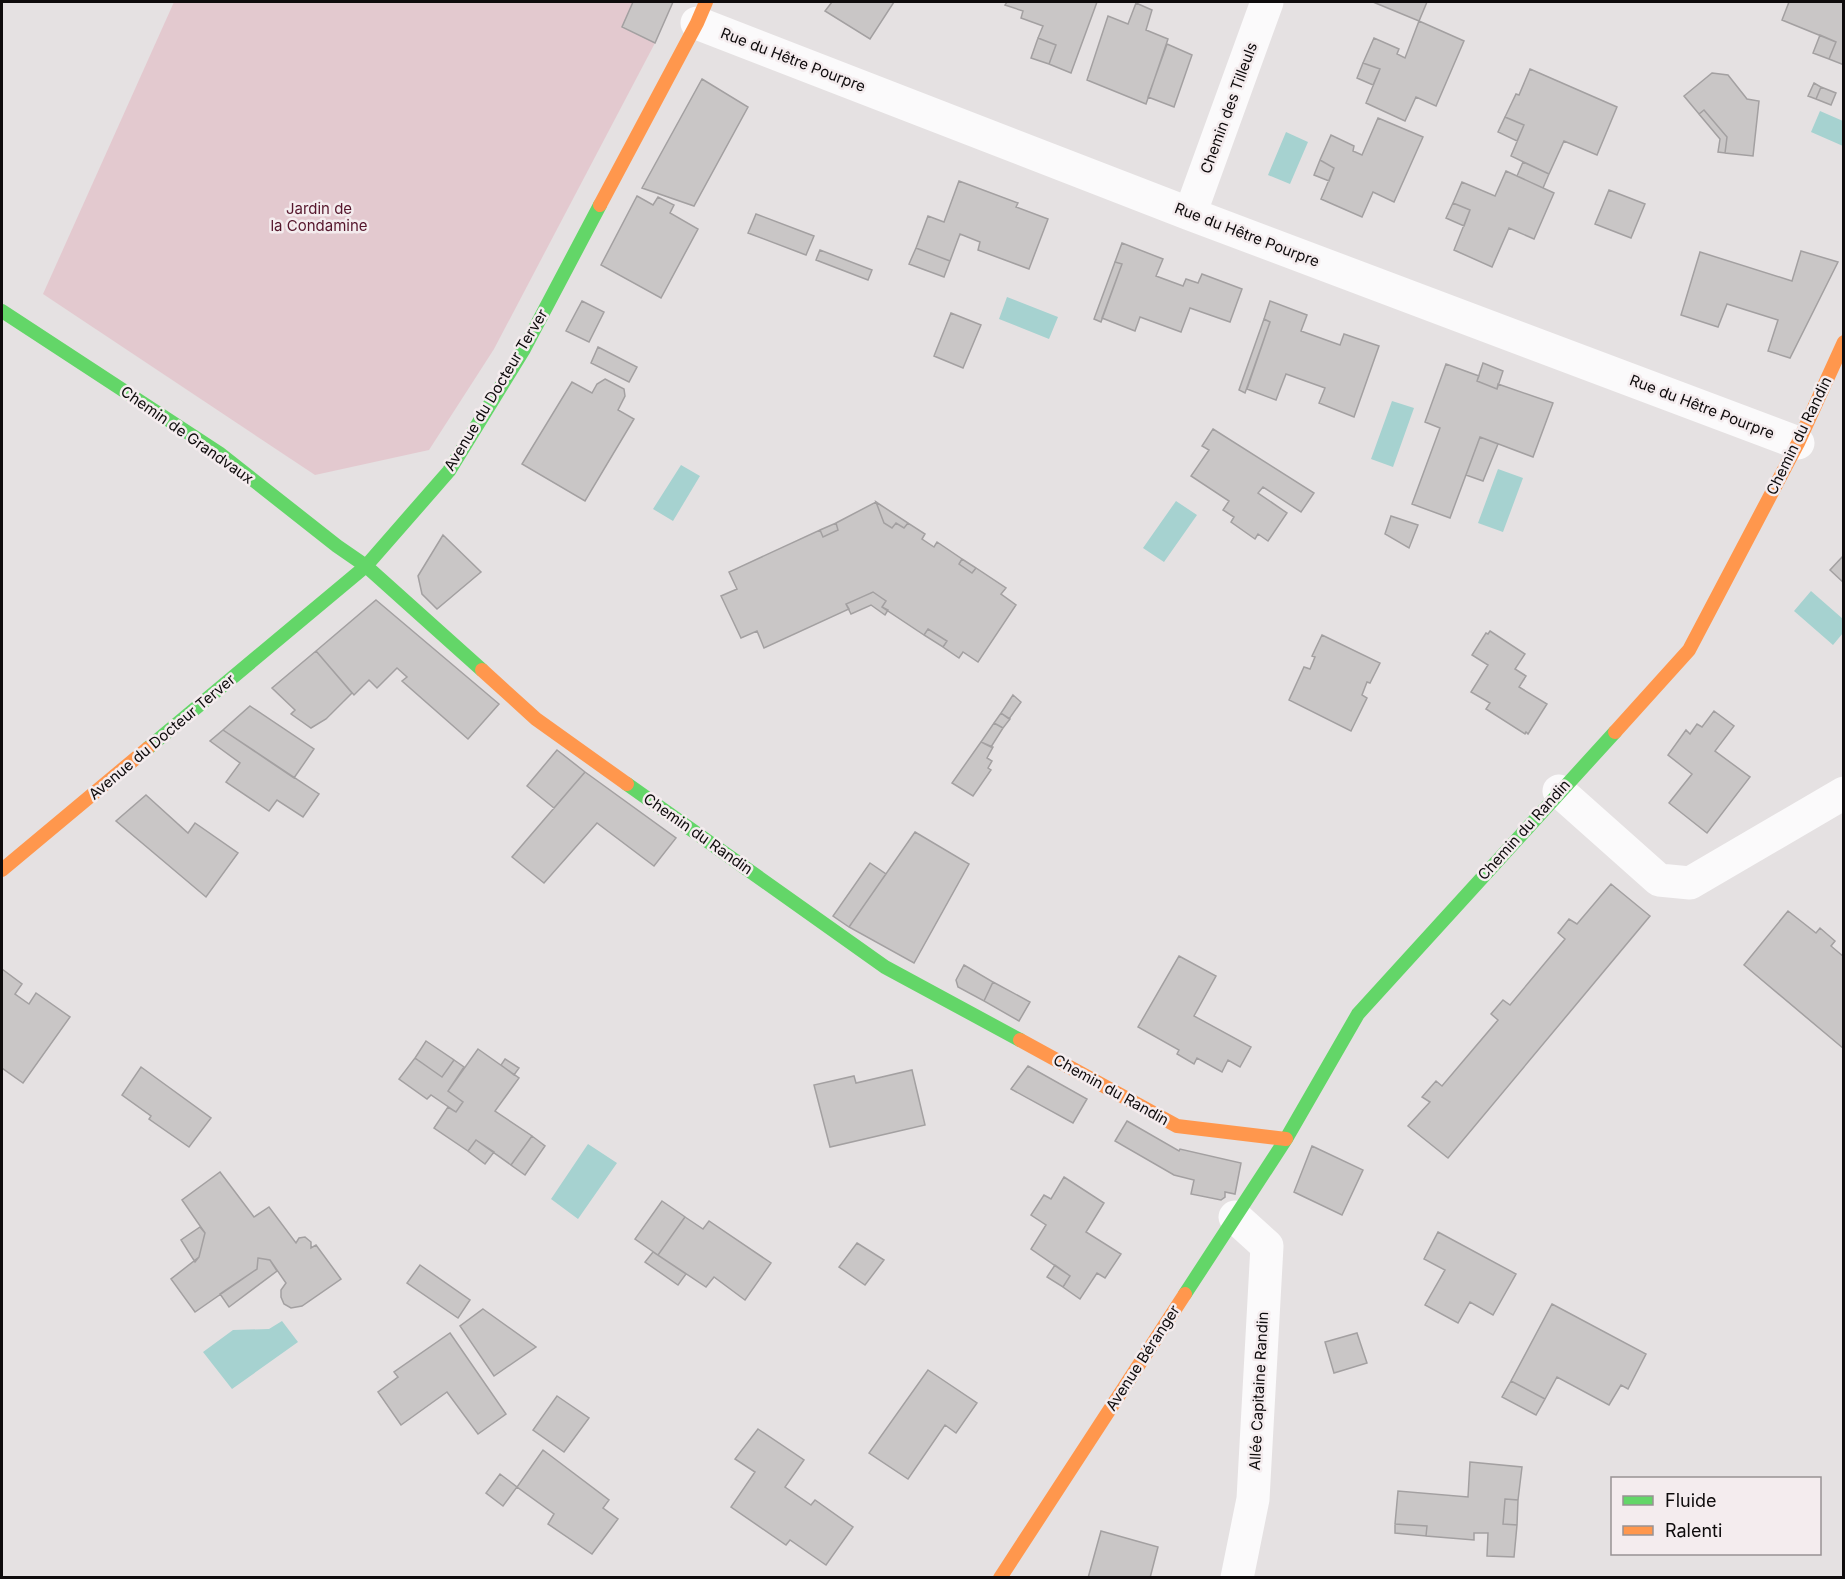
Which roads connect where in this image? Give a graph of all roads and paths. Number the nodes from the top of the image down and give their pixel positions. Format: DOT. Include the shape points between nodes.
graph roads {
  1 [pos="1268,2"];
  2 [pos="702,12"];
  3 [pos="1190,214"];
  4 [pos="2,311"];
  5 [pos="1844,342"];
  6 [pos="1798,443"];
  7 [pos="366,566"];
  8 [pos="1559,791"];
  9 [pos="1844,793"];
  10 [pos="2,870"];
  11 [pos="1286,1138"];
  12 [pos="1235,1217"];
  13 [pos="1000,1578"];
  14 [pos="1237,1578"];
  1 -- 3 [label="street, Chemin des Tilleuls"];
  2 -- 3 [label="street, Rue du Hêtre Pourpre" via="942,118"];
  2 -- 7 [label="street, Avenue du Docteur Terver" via="524,350 449,471"];
  3 -- 6 [label="street, Rue du Hêtre Pourpre"];
  4 -- 7 [label="street, Chemin de Grandvaux" via="219,453"];
  5 -- 6 [label="street, Chemin du Randin"];
  6 -- 8 [label="street, Chemin du Randin" via="1689,650"];
  7 -- 10 [label="street, Avenue du Docteur Terver"];
  7 -- 11 [label="street, Chemin du Randin" via="536,719 885,967 1177,1126"];
  8 -- 9 [label="street" via="1659,879 1690,883"];
  8 -- 11 [label="street, Chemin du Randin" via="1358,1014"];
  11 -- 12 [label="street, Avenue Béranger"];
  12 -- 13 [label="street, Avenue Béranger"];
  12 -- 14 [label="street, Allée Capitaine Randin" via="1267,1246 1253,1499"];
}
